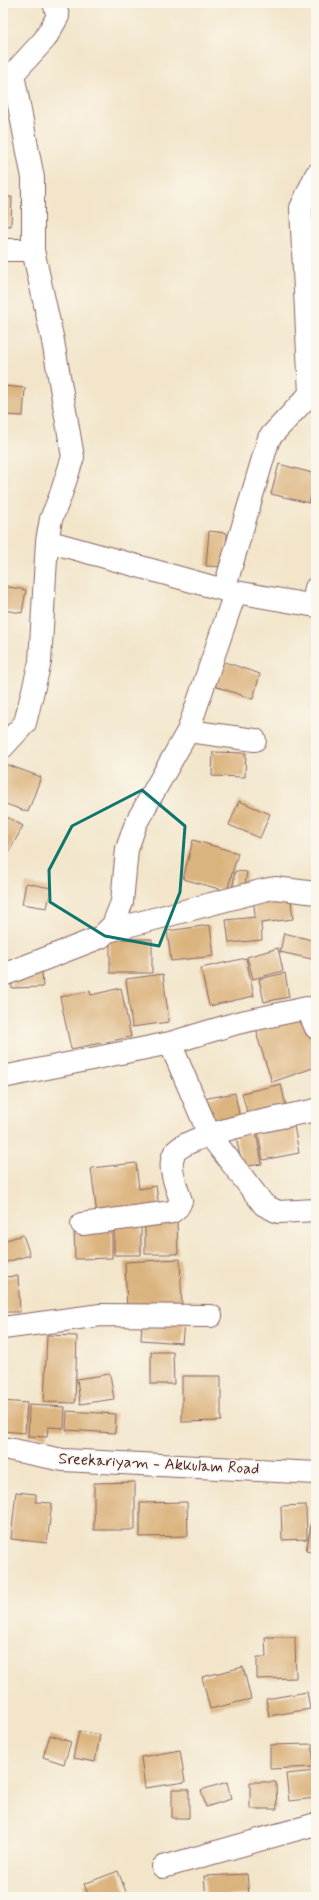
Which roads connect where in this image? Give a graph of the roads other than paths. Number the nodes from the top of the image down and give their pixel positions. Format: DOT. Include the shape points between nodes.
graph roads {
  1 [pos="54,3"];
  2 [pos="8,73"];
  3 [pos="316,175"];
  4 [pos="3,250"];
  5 [pos="33,250"];
  6 [pos="47,541"];
  7 [pos="230,592"];
  8 [pos="315,600"];
  9 [pos="188,731"];
  10 [pos="256,740"];
  11 [pos="3,748"];
  12 [pos="314,894"];
  13 [pos="108,931"];
  14 [pos="3,975"];
  15 [pos="316,1028"];
  16 [pos="170,1043"];
  17 [pos="3,1077"];
  18 [pos="316,1110"];
  19 [pos="210,1134"];
  20 [pos="316,1210"];
  21 [pos="82,1224"];
  22 [pos="211,1316"];
  23 [pos="3,1328"];
  24 [pos="3,1448"];
  25 [pos="316,1473"];
  26 [pos="316,1824"];
  27 [pos="163,1867"];
  1 -- 2 [label="street" via="58,16 45,39"];
  2 -- 5 [label="street" via="33,178"];
  3 -- 7 [label="street" via="301,208 310,394 269,438"];
  4 -- 5 [label="street"];
  5 -- 6 [label="street" via="54,341 73,457 51,519"];
  6 -- 7 [label="street"];
  6 -- 11 [label="street" via="40,662 25,723"];
  7 -- 8 [label="street"];
  7 -- 9 [label="street"];
  9 -- 10 [label="street"];
  9 -- 13 [label="street" via="136,823 127,849 122,902"];
  12 -- 13 [label="street" via="275,888"];
  13 -- 14 [label="street" via="101,938"];
  15 -- 16 [label="street" via="307,1008 237,1023"];
  16 -- 17 [label="street"];
  16 -- 19 [label="street"];
  18 -- 19 [label="street"];
  19 -- 20 [label="street" via="264,1205 278,1212"];
  19 -- 21 [label="street" via="182,1145 174,1152 171,1160 180,1201 172,1212"];
  22 -- 23 [label="street" via="101,1315"];
  24 -- 25 [label="street, Sreekariyam - Akkulam Road" via="63,1460"];
  26 -- 27 [label="street"];
}
